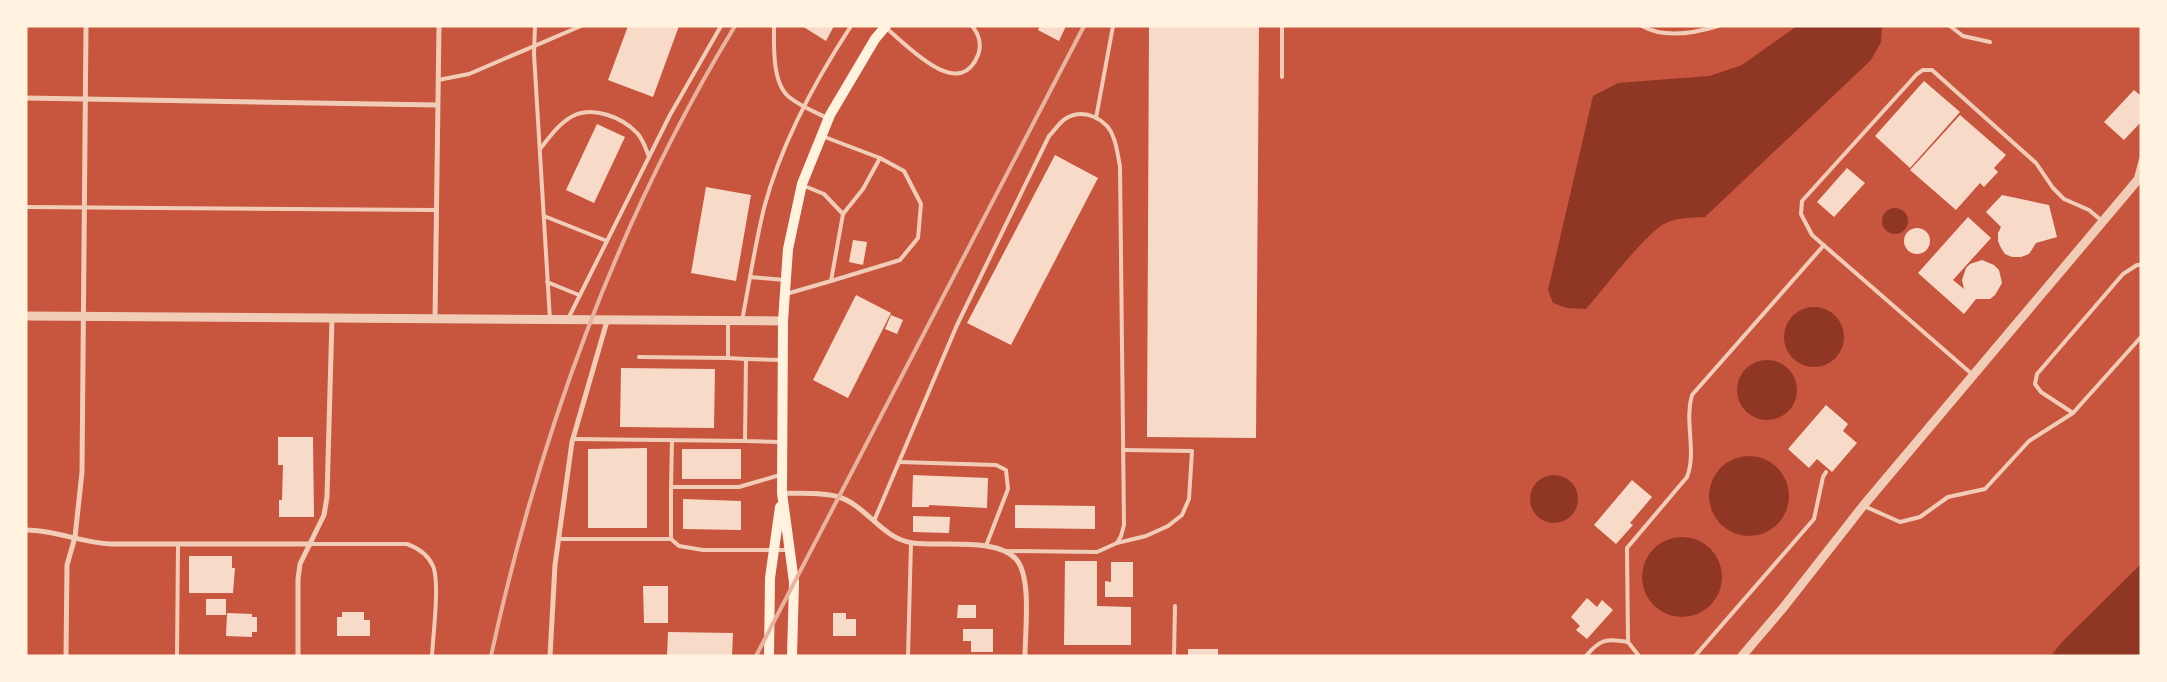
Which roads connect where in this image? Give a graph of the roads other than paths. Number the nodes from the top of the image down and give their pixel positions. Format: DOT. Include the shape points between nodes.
graph roads {
  1 [pos="86,26"];
  2 [pos="439,26"];
  3 [pos="534,26"];
  4 [pos="581,26"];
  5 [pos="721,26"];
  6 [pos="774,26"];
  7 [pos="852,26"];
  8 [pos="972,26"];
  9 [pos="1113,26"];
  10 [pos="1282,26"];
  11 [pos="1642,26"];
  12 [pos="1718,26"];
  13 [pos="1950,26"];
  14 [pos="885,27"];
  15 [pos="1990,42"];
  16 [pos="534,45"];
  17 [pos="1282,77"];
  18 [pos="438,80"];
  19 [pos="26,98"];
  20 [pos="85,99"];
  21 [pos="438,105"];
  22 [pos="805,106"];
  23 [pos="1096,118"];
  24 [pos="828,119"];
  25 [pos="821,136"];
  26 [pos="540,149"];
  27 [pos="649,157"];
  28 [pos="880,158"];
  29 [pos="2141,159"];
  30 [pos="2138,179"];
  31 [pos="802,184"];
  32 [pos="26,207"];
  33 [pos="85,207"];
  34 [pos="436,210"];
  35 [pos="842,214"];
  36 [pos="544,216"];
  37 [pos="2102,221"];
  38 [pos="607,241"];
  39 [pos="1824,245"];
  40 [pos="2141,265"];
  41 [pos="750,277"];
  42 [pos="785,280"];
  43 [pos="831,280"];
  44 [pos="547,282"];
  45 [pos="579,295"];
  46 [pos="784,295"];
  47 [pos="26,316"];
  48 [pos="84,316"];
  49 [pos="332,318"];
  50 [pos="435,319"];
  51 [pos="550,320"];
  52 [pos="567,320"];
  53 [pos="607,321"];
  54 [pos="728,321"];
  55 [pos="742,321"];
  56 [pos="783,321"];
  57 [pos="2141,337"];
  58 [pos="639,357"];
  59 [pos="728,358"];
  60 [pos="746,359"];
  61 [pos="782,360"];
  62 [pos="1973,375"];
  63 [pos="2073,413"];
  64 [pos="572,439"];
  65 [pos="672,440"];
  66 [pos="745,441"];
  67 [pos="782,442"];
  68 [pos="1123,450"];
  69 [pos="899,462"];
  70 [pos="1826,472"];
  71 [pos="782,474"];
  72 [pos="672,487"];
  73 [pos="782,493"];
  74 [pos="1863,506"];
  75 [pos="874,521"];
  76 [pos="26,530"];
  77 [pos="75,537"];
  78 [pos="559,539"];
  79 [pos="671,539"];
  80 [pos="911,543"];
  81 [pos="1117,543"];
  82 [pos="311,544"];
  83 [pos="178,545"];
  84 [pos="986,546"];
  85 [pos="774,550"];
  86 [pos="790,550"];
  87 [pos="1006,551"];
  88 [pos="1175,606"];
  89 [pos="1628,642"];
  90 [pos="66,656"];
  91 [pos="177,656"];
  92 [pos="298,656"];
  93 [pos="432,656"];
  94 [pos="550,656"];
  95 [pos="769,656"];
  96 [pos="792,656"];
  97 [pos="908,656"];
  98 [pos="1024,656"];
  99 [pos="1174,656"];
  100 [pos="1586,656"];
  101 [pos="1639,656"];
  102 [pos="1695,656"];
  103 [pos="1742,656"];
  1 -- 20 [label="street"];
  2 -- 18 [label="street"];
  3 -- 16 [label="lane"];
  4 -- 16 [label="lane"];
  5 -- 27 [label="lane"];
  6 -- 22 [label="lane" via="778,77 788,96"];
  7 -- 22 [label="lane"];
  8 -- 14 [label="lane" via="980,44 973,65 963,72 950,74 938,71"];
  9 -- 23 [label="lane"];
  10 -- 17 [label="lane"];
  11 -- 12 [label="lane" via="1676,34 1696,33"];
  13 -- 15 [label="lane" via="1963,36"];
  14 -- 24 [label="main road"];
  16 -- 18 [label="lane" via="469,74"];
  16 -- 26 [label="lane"];
  18 -- 21 [label="street"];
  19 -- 20 [label="street"];
  20 -- 21 [label="street"];
  20 -- 33 [label="street"];
  21 -- 34 [label="street"];
  22 -- 24 [label="lane"];
  22 -- 41 [label="lane" via="780,160 764,208"];
  23 -- 68 [label="lane" via="1106,123 1114,138 1120,166"];
  23 -- 69 [label="lane" via="1079,114 1064,119 1049,136 957,325"];
  24 -- 25 [label="main road"];
  25 -- 28 [label="lane"];
  25 -- 31 [label="main road"];
  26 -- 27 [label="lane" via="572,116 589,112 626,123 638,134"];
  26 -- 36 [label="lane"];
  27 -- 38 [label="lane"];
  28 -- 35 [label="lane" via="863,189"];
  28 -- 43 [label="lane" via="904,171 921,204 918,238 900,260"];
  29 -- 30 [label="lane"];
  30 -- 37 [label="street"];
  31 -- 35 [label="lane" via="824,194"];
  31 -- 42 [label="main road"];
  32 -- 33 [label="lane"];
  33 -- 34 [label="lane"];
  33 -- 48 [label="street"];
  34 -- 50 [label="street"];
  35 -- 43 [label="lane"];
  36 -- 38 [label="lane"];
  36 -- 44 [label="lane"];
  37 -- 39 [label="lane" via="2089,210 2064,199 2027,154 1932,70 1924,70 1802,201 1801,214 1805,224"];
  37 -- 62 [label="street"];
  38 -- 45 [label="lane"];
  39 -- 62 [label="lane"];
  39 -- 89 [label="lane" via="1692,395 1687,477 1627,548"];
  40 -- 63 [label="lane" via="2123,274 2037,374 2035,384 2041,392"];
  41 -- 42 [label="lane"];
  41 -- 55 [label="lane"];
  42 -- 46 [label="main road"];
  43 -- 46 [label="lane"];
  44 -- 45 [label="lane"];
  44 -- 51 [label="lane"];
  45 -- 52 [label="lane"];
  46 -- 56 [label="main road"];
  47 -- 48 [label="street"];
  48 -- 49 [label="street"];
  48 -- 77 [label="street" via="82,472"];
  49 -- 50 [label="street"];
  49 -- 82 [label="street" via="326,508"];
  50 -- 51 [label="street"];
  51 -- 52 [label="street"];
  52 -- 53 [label="street"];
  53 -- 54 [label="street"];
  53 -- 64 [label="street"];
  54 -- 55 [label="street"];
  54 -- 59 [label="lane"];
  55 -- 56 [label="street"];
  56 -- 61 [label="main road"];
  57 -- 63 [label="lane"];
  58 -- 59 [label="lane"];
  59 -- 60 [label="lane"];
  60 -- 61 [label="lane"];
  60 -- 66 [label="lane"];
  61 -- 67 [label="main road"];
  62 -- 74 [label="street"];
  63 -- 74 [label="lane" via="2030,441 1985,489 1948,498 1920,517 1900,522"];
  64 -- 65 [label="lane"];
  64 -- 78 [label="street"];
  65 -- 66 [label="lane"];
  65 -- 72 [label="lane"];
  66 -- 67 [label="lane"];
  67 -- 71 [label="main road"];
  68 -- 81 [label="lane" via="1124,525"];
  68 -- 81 [label="lane" via="1192,451 1192,477 1189,499 1182,515 1146,536"];
  69 -- 75 [label="lane"];
  69 -- 84 [label="lane" via="996,465 1006,470 1008,489"];
  70 -- 102 [label="lane" via="1814,519"];
  71 -- 72 [label="lane" via="739,487"];
  71 -- 73 [label="main road"];
  72 -- 79 [label="lane"];
  73 -- 75 [label="street" via="839,497"];
  73 -- 85 [label="main road"];
  73 -- 86 [label="main road"];
  74 -- 103 [label="street" via="1784,608"];
  75 -- 80 [label="street" via="888,533"];
  76 -- 77 [label="street"];
  77 -- 83 [label="street" via="97,544"];
  77 -- 90 [label="street" via="67,565"];
  78 -- 79 [label="lane"];
  78 -- 94 [label="street"];
  79 -- 85 [label="lane" via="679,546 704,550"];
  80 -- 84 [label="street"];
  80 -- 97 [label="lane"];
  81 -- 87 [label="lane" via="1098,552"];
  82 -- 83 [label="street"];
  82 -- 92 [label="street" via="303,557 299,575"];
  82 -- 93 [label="lane" via="407,544 425,555 434,567"];
  83 -- 91 [label="lane"];
  84 -- 87 [label="street"];
  85 -- 86 [label="lane"];
  85 -- 95 [label="main road" via="770,578"];
  86 -- 96 [label="main road" via="794,582"];
  87 -- 98 [label="street" via="1017,560 1026,585"];
  88 -- 99 [label="lane"];
  89 -- 100 [label="lane" via="1611,639 1601,642"];
  89 -- 101 [label="lane"];
}
